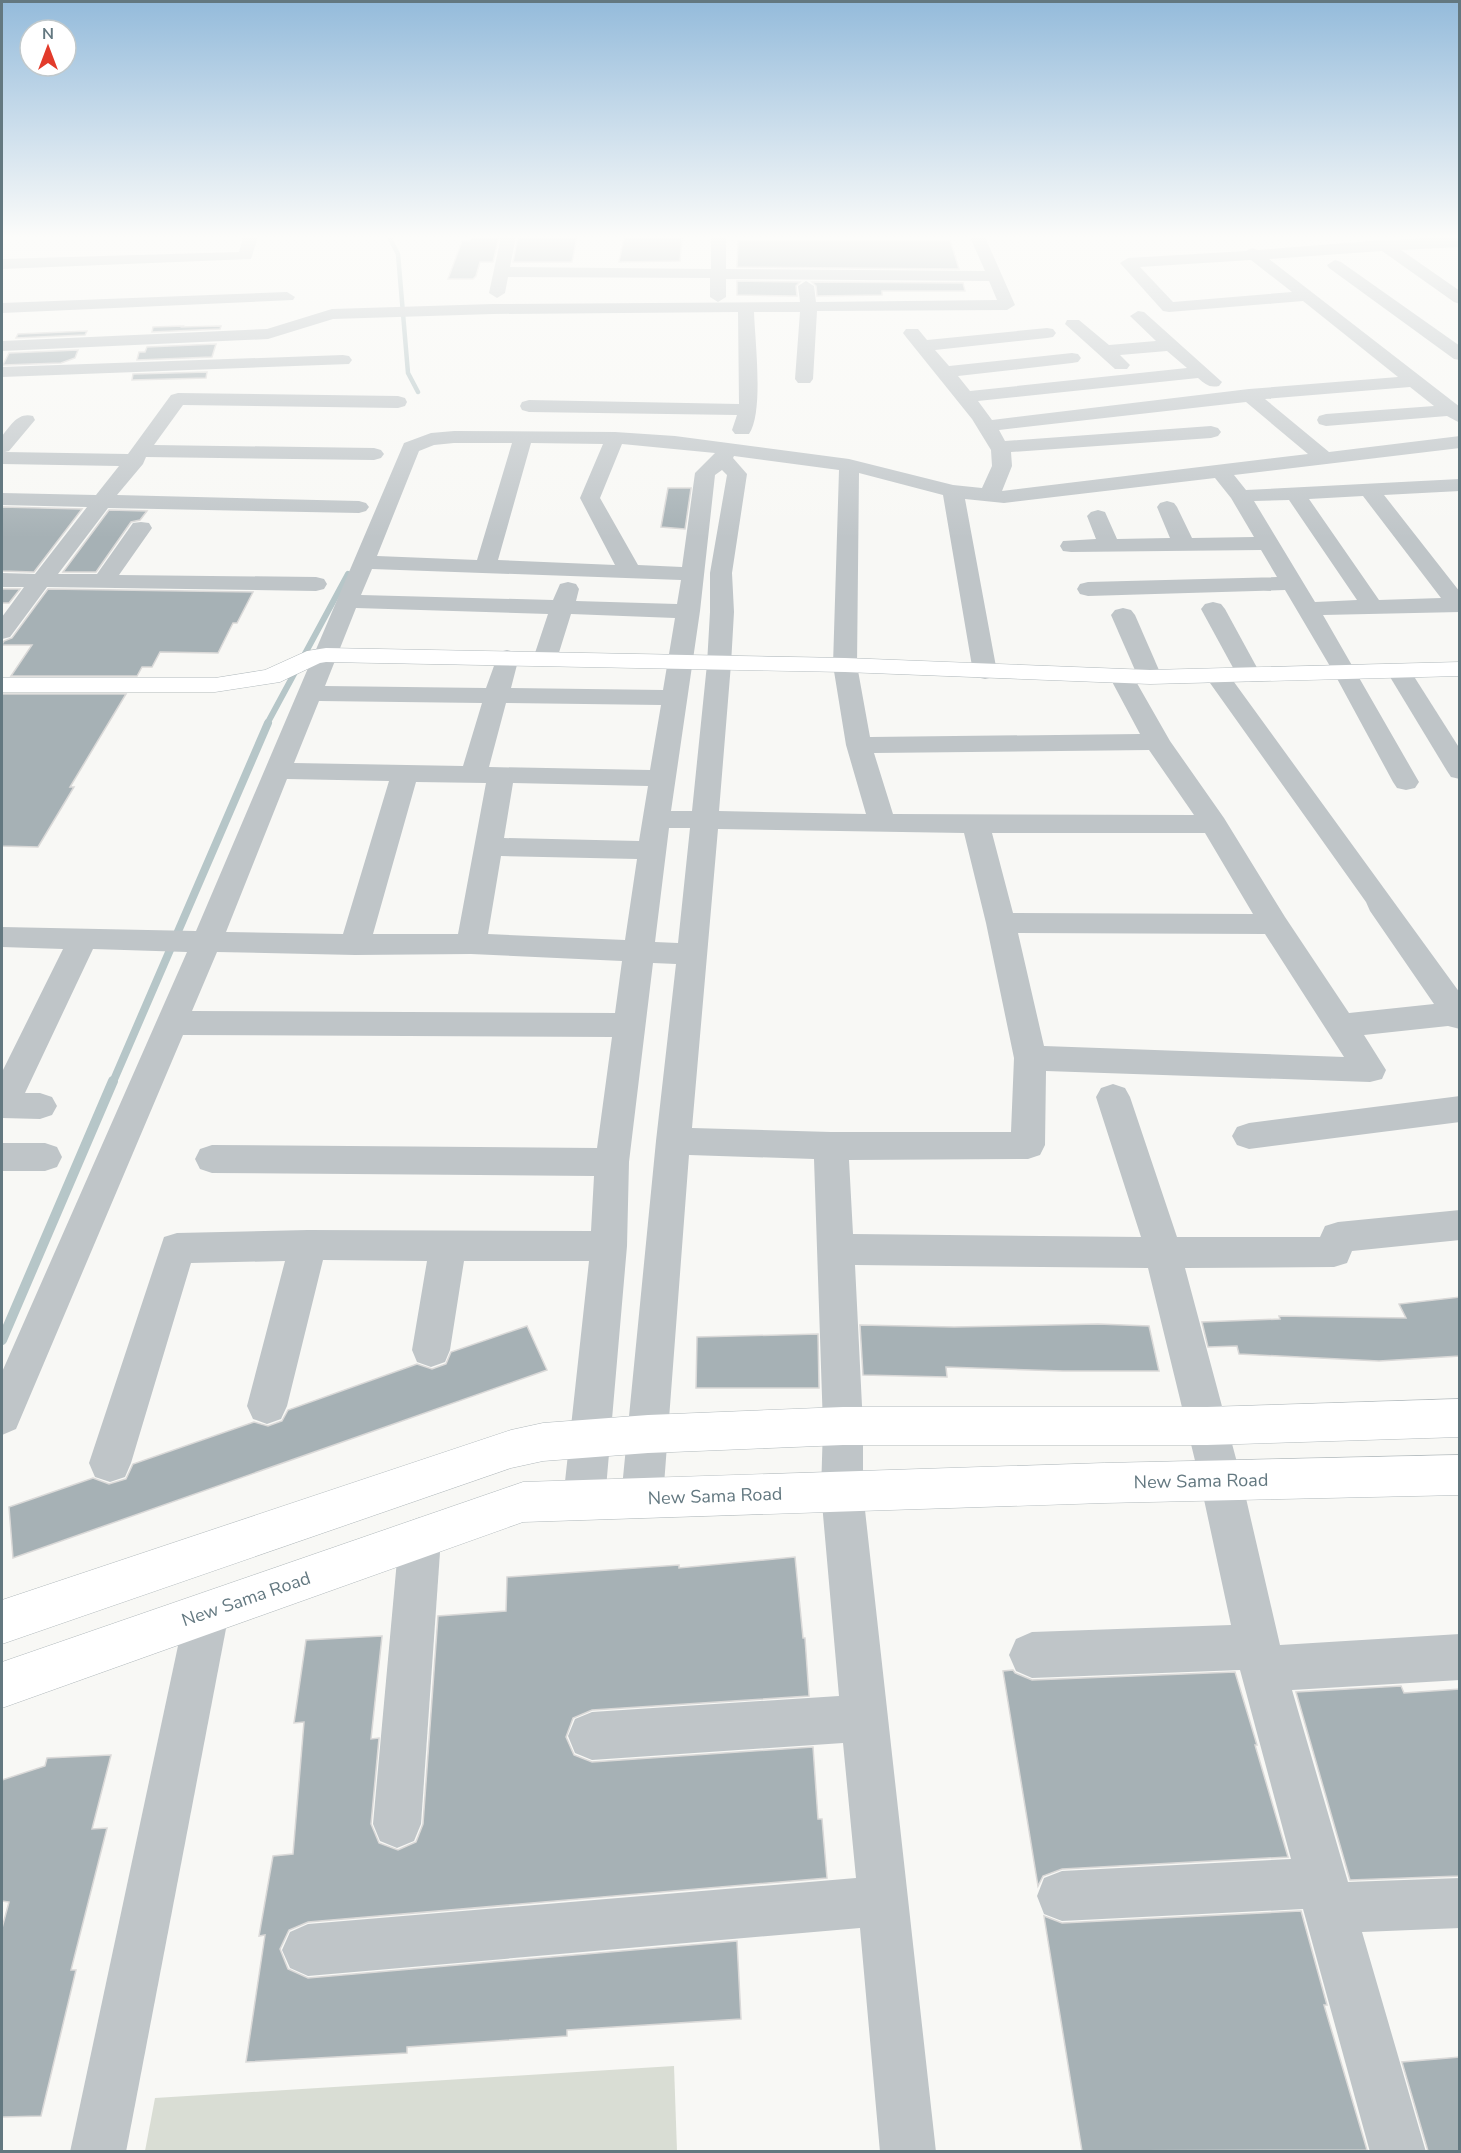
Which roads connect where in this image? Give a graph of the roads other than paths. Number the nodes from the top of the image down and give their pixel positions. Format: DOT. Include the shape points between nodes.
graph roads {
  1 [pos="191,337"];
  2 [pos="747,337"];
  3 [pos="807,337"];
  4 [pos="964,337"];
  5 [pos="1089,337"];
  6 [pos="1162,337"];
  7 [pos="1363,337"];
  8 [pos="1435,337"];
  9 [pos="1359,338"];
  10 [pos="1171,345"];
  11 [pos="2,346"];
  12 [pos="1105,351"];
  13 [pos="1460,355"];
  14 [pos="1072,358"];
  15 [pos="343,360"];
  16 [pos="1121,365"];
  17 [pos="2,372"];
  18 [pos="943,372"];
  19 [pos="1202,372"];
  20 [pos="804,379"];
  21 [pos="1414,381"];
  22 [pos="1240,396"];
  23 [pos="964,397"];
  24 [pos="398,402"];
  25 [pos="528,406"];
  26 [pos="748,410"];
  27 [pos="1455,414"];
  28 [pos="26,420"];
  29 [pos="1326,420"];
  30 [pos="988,426"];
  31 [pos="1211,432"];
  32 [pos="247,435"];
  33 [pos="523,438"];
  34 [pos="615,438"];
  35 [pos="1460,442"];
  36 [pos="2,447"];
  37 [pos="1000,447"];
  38 [pos="236,452"];
  39 [pos="729,452"];
  40 [pos="374,454"];
  41 [pos="139,455"];
  42 [pos="1323,457"];
  43 [pos="2,458"];
  44 [pos="849,465"];
  45 [pos="1220,471"];
  46 [pos="1451,486"];
  47 [pos="953,490"];
  48 [pos="1369,490"];
  49 [pos="1295,493"];
  50 [pos="989,496"];
  51 [pos="1240,496"];
  52 [pos="2,498"];
  53 [pos="101,500"];
  54 [pos="1460,506"];
  55 [pos="359,507"];
  56 [pos="1167,507"];
  57 [pos="1098,516"];
  58 [pos="141,528"];
  59 [pos="1268,543"];
  60 [pos="1184,544"];
  61 [pos="1108,545"];
  62 [pos="1071,546"];
  63 [pos="363,562"];
  64 [pos="486,565"];
  65 [pos="574,570"];
  66 [pos="630,571"];
  67 [pos="692,574"];
  68 [pos="2,580"];
  69 [pos="40,581"];
  70 [pos="103,582"];
  71 [pos="1292,583"];
  72 [pos="315,584"];
  73 [pos="1088,589"];
  74 [pos="348,601"];
  75 [pos="1459,604"];
  76 [pos="561,607"];
  77 [pos="1373,607"];
  78 [pos="1213,609"];
  79 [pos="1308,609"];
  80 [pos="688,611"];
  81 [pos="1123,615"];
  82 [pos="2,632"];
  83 [pos="320,656"];
  84 [pos="507,657"];
  85 [pos="545,659"];
  86 [pos="681,663"];
  87 [pos="719,664"];
  88 [pos="845,664"];
  89 [pos="1460,669"];
  90 [pos="985,672"];
  91 [pos="1399,672"];
  92 [pos="1346,673"];
  93 [pos="1249,675"];
  94 [pos="1121,676"];
  95 [pos="1217,676"];
  96 [pos="1150,677"];
  97 [pos="2,685"];
  98 [pos="310,693"];
  99 [pos="496,696"];
  100 [pos="674,698"];
  101 [pos="1157,742"];
  102 [pos="859,745"];
  103 [pos="278,771"];
  104 [pos="1460,771"];
  105 [pos="405,773"];
  106 [pos="487,775"];
  107 [pos="662,778"];
  108 [pos="1406,783"];
  109 [pos="656,819"];
  110 [pos="704,821"];
  111 [pos="882,822"];
  112 [pos="976,824"];
  113 [pos="1214,824"];
  114 [pos="489,846"];
  115 [pos="652,850"];
  116 [pos="1001,923"];
  117 [pos="1274,924"];
  118 [pos="2,937"];
  119 [pos="82,940"];
  120 [pos="199,941"];
  121 [pos="471,944"];
  122 [pos="355,945"];
  123 [pos="639,953"];
  124 [pos="692,954"];
  125 [pos="1458,1015"];
  126 [pos="172,1023"];
  127 [pos="628,1025"];
  128 [pos="1341,1026"];
  129 [pos="1030,1058"];
  130 [pos="1113,1097"];
  131 [pos="2,1105"];
  132 [pos="40,1106"];
  133 [pos="1460,1109"];
  134 [pos="1249,1136"];
  135 [pos="673,1141"];
  136 [pos="831,1146"];
  137 [pos="2,1157"];
  138 [pos="45,1157"];
  139 [pos="212,1159"];
  140 [pos="612,1162"];
  141 [pos="1460,1225"];
  142 [pos="308,1245"];
  143 [pos="609,1246"];
  144 [pos="448,1247"];
  145 [pos="835,1249"];
  146 [pos="1164,1253"];
  147 [pos="431,1350"];
  148 [pos="267,1406"];
  149 [pos="2,1416"];
  150 [pos="1460,1418"];
  151 [pos="843,1426"];
  152 [pos="1208,1426"];
  153 [pos="648,1434"];
  154 [pos="589,1439"];
  155 [pos="110,1463"];
  156 [pos="1460,1475"];
  157 [pos="1221,1481"];
  158 [pos="842,1491"];
  159 [pos="642,1498"];
  160 [pos="584,1500"];
  161 [pos="420,1539"];
  162 [pos="207,1613"];
  163 [pos="2,1622"];
  164 [pos="1032,1655"];
  165 [pos="1460,1657"];
  166 [pos="1261,1658"];
  167 [pos="2,1685"];
  168 [pos="864,1718"];
  169 [pos="592,1736"];
  170 [pos="397,1824"];
  171 [pos="1325,1895"];
  172 [pos="1062,1896"];
  173 [pos="883,1901"];
  174 [pos="1460,1903"];
  175 [pos="308,1950"];
  176 [pos="98,2151"];
  177 [pos="908,2151"];
  178 [pos="1398,2151"];
  1 -- 11 [label="street"];
  2 -- 26 [label="street"];
  3 -- 20 [label="street"];
  4 -- 18 [label="street" via="917,340"];
  5 -- 12 [label="street"];
  6 -- 10 [label="street"];
  7 -- 9 [label="street"];
  8 -- 13 [label="street"];
  9 -- 21 [label="street"];
  10 -- 12 [label="street"];
  10 -- 19 [label="street"];
  12 -- 16 [label="street"];
  14 -- 18 [label="street"];
  15 -- 17 [label="street"];
  18 -- 23 [label="street"];
  19 -- 22 [label="street"];
  19 -- 23 [label="street"];
  21 -- 22 [label="street"];
  21 -- 27 [label="street"];
  22 -- 30 [label="street"];
  22 -- 42 [label="street"];
  23 -- 30 [label="street"];
  24 -- 41 [label="street" via="263,409 178,399"];
  25 -- 26 [label="street"];
  26 -- 39 [label="street"];
  27 -- 29 [label="street"];
  28 -- 36 [label="street"];
  30 -- 37 [label="street"];
  31 -- 37 [label="street"];
  32 -- 38 [label="street"];
  33 -- 34 [label="street"];
  33 -- 63 [label="street" via="431,439 411,447"];
  33 -- 64 [label="street"];
  34 -- 39 [label="street"];
  34 -- 66 [label="street" via="590,498"];
  35 -- 42 [label="street"];
  37 -- 50 [label="street" via="1003,462"];
  38 -- 40 [label="street"];
  38 -- 41 [label="street"];
  39 -- 44 [label="street"];
  39 -- 67 [label="street" via="705,473"];
  39 -- 87 [label="street" via="737,474 721,573"];
  41 -- 43 [label="street"];
  41 -- 53 [label="street"];
  42 -- 45 [label="street"];
  44 -- 47 [label="street"];
  44 -- 88 [label="street"];
  45 -- 50 [label="street"];
  45 -- 51 [label="street"];
  46 -- 48 [label="street"];
  46 -- 54 [label="street"];
  47 -- 50 [label="street"];
  47 -- 90 [label="street"];
  48 -- 49 [label="street"];
  48 -- 75 [label="street"];
  49 -- 51 [label="street"];
  49 -- 77 [label="street"];
  51 -- 59 [label="street"];
  52 -- 53 [label="street"];
  53 -- 55 [label="street"];
  53 -- 69 [label="street"];
  56 -- 60 [label="street"];
  57 -- 61 [label="street"];
  58 -- 70 [label="street"];
  59 -- 60 [label="street"];
  59 -- 71 [label="street"];
  60 -- 61 [label="street"];
  61 -- 62 [label="street"];
  63 -- 64 [label="street"];
  63 -- 74 [label="street"];
  64 -- 65 [label="street"];
  65 -- 66 [label="street"];
  65 -- 76 [label="street"];
  66 -- 67 [label="street"];
  67 -- 80 [label="street"];
  68 -- 69 [label="street"];
  69 -- 70 [label="street"];
  69 -- 82 [label="street"];
  70 -- 72 [label="street"];
  71 -- 73 [label="street"];
  71 -- 79 [label="street"];
  74 -- 76 [label="street"];
  74 -- 83 [label="street"];
  75 -- 77 [label="street"];
  76 -- 80 [label="street"];
  76 -- 85 [label="street"];
  77 -- 79 [label="street"];
  78 -- 93 [label="street"];
  79 -- 92 [label="street"];
  80 -- 86 [label="street"];
  81 -- 96 [label="street"];
  83 -- 84 [label="main road"];
  83 -- 97 [label="main road" via="270,677 214,685"];
  83 -- 98 [label="street"];
  84 -- 85 [label="main road"];
  84 -- 99 [label="street"];
  85 -- 86 [label="main road"];
  86 -- 87 [label="main road"];
  86 -- 100 [label="street"];
  87 -- 88 [label="main road"];
  87 -- 110 [label="street"];
  88 -- 90 [label="main road"];
  88 -- 102 [label="street"];
  89 -- 91 [label="main road"];
  90 -- 94 [label="main road"];
  91 -- 92 [label="main road"];
  91 -- 104 [label="street"];
  92 -- 93 [label="main road"];
  92 -- 108 [label="street"];
  93 -- 95 [label="main road"];
  94 -- 96 [label="main road"];
  94 -- 101 [label="street"];
  95 -- 96 [label="main road"];
  95 -- 125 [label="street"];
  98 -- 99 [label="street"];
  98 -- 103 [label="street"];
  99 -- 100 [label="street"];
  99 -- 106 [label="street"];
  100 -- 107 [label="street"];
  101 -- 102 [label="street"];
  101 -- 113 [label="street"];
  102 -- 111 [label="street"];
  103 -- 105 [label="street"];
  103 -- 120 [label="street"];
  105 -- 106 [label="street"];
  105 -- 122 [label="street"];
  106 -- 107 [label="street"];
  106 -- 114 [label="street"];
  107 -- 109 [label="street"];
  109 -- 110 [label="street"];
  109 -- 115 [label="street"];
  110 -- 111 [label="street"];
  110 -- 124 [label="street"];
  111 -- 112 [label="street"];
  112 -- 113 [label="street"];
  112 -- 116 [label="street"];
  113 -- 117 [label="street"];
  114 -- 115 [label="street"];
  114 -- 121 [label="street"];
  115 -- 123 [label="street"];
  116 -- 117 [label="street"];
  116 -- 129 [label="street"];
  117 -- 128 [label="street"];
  118 -- 119 [label="street"];
  119 -- 120 [label="street"];
  119 -- 131 [label="street"];
  120 -- 122 [label="street"];
  120 -- 126 [label="street"];
  121 -- 122 [label="street"];
  121 -- 123 [label="street"];
  123 -- 124 [label="street"];
  123 -- 127 [label="street"];
  124 -- 135 [label="street"];
  125 -- 128 [label="street"];
  126 -- 127 [label="street"];
  126 -- 149 [label="street"];
  127 -- 140 [label="street"];
  128 -- 129 [label="street" via="1370,1070"];
  129 -- 136 [label="street" via="1028,1145"];
  130 -- 146 [label="street"];
  131 -- 132 [label="street"];
  133 -- 134 [label="street"];
  135 -- 136 [label="street"];
  135 -- 153 [label="street"];
  136 -- 145 [label="street"];
  137 -- 138 [label="street"];
  139 -- 140 [label="street"];
  140 -- 143 [label="street"];
  141 -- 146 [label="street" via="1336,1244"];
  142 -- 144 [label="street"];
  142 -- 148 [label="street"];
  142 -- 155 [label="street" via="177,1248"];
  143 -- 144 [label="street"];
  143 -- 154 [label="street"];
  144 -- 147 [label="street"];
  145 -- 146 [label="street"];
  145 -- 151 [label="street"];
  146 -- 152 [label="street"];
  150 -- 152 [label="main road"];
  151 -- 152 [label="main road"];
  151 -- 153 [label="main road"];
  151 -- 158 [label="street"];
  152 -- 157 [label="street"];
  153 -- 154 [label="main road"];
  153 -- 159 [label="street"];
  154 -- 160 [label="street"];
  154 -- 163 [label="main road" via="511,1449"];
  156 -- 157 [label="main road, New Sama Road"];
  157 -- 158 [label="main road, New Sama Road"];
  157 -- 166 [label="street"];
  158 -- 159 [label="main road, New Sama Road"];
  158 -- 168 [label="street"];
  159 -- 160 [label="main road, New Sama Road"];
  160 -- 161 [label="main road, New Sama Road" via="523,1502"];
  161 -- 162 [label="main road, New Sama Road"];
  161 -- 170 [label="street"];
  162 -- 167 [label="main road, New Sama Road"];
  162 -- 176 [label="street"];
  164 -- 166 [label="street"];
  165 -- 166 [label="street"];
  166 -- 171 [label="street"];
  168 -- 169 [label="street"];
  168 -- 173 [label="street"];
  171 -- 172 [label="street"];
  171 -- 174 [label="street"];
  171 -- 178 [label="street"];
  173 -- 175 [label="street"];
  173 -- 177 [label="street"];
}
